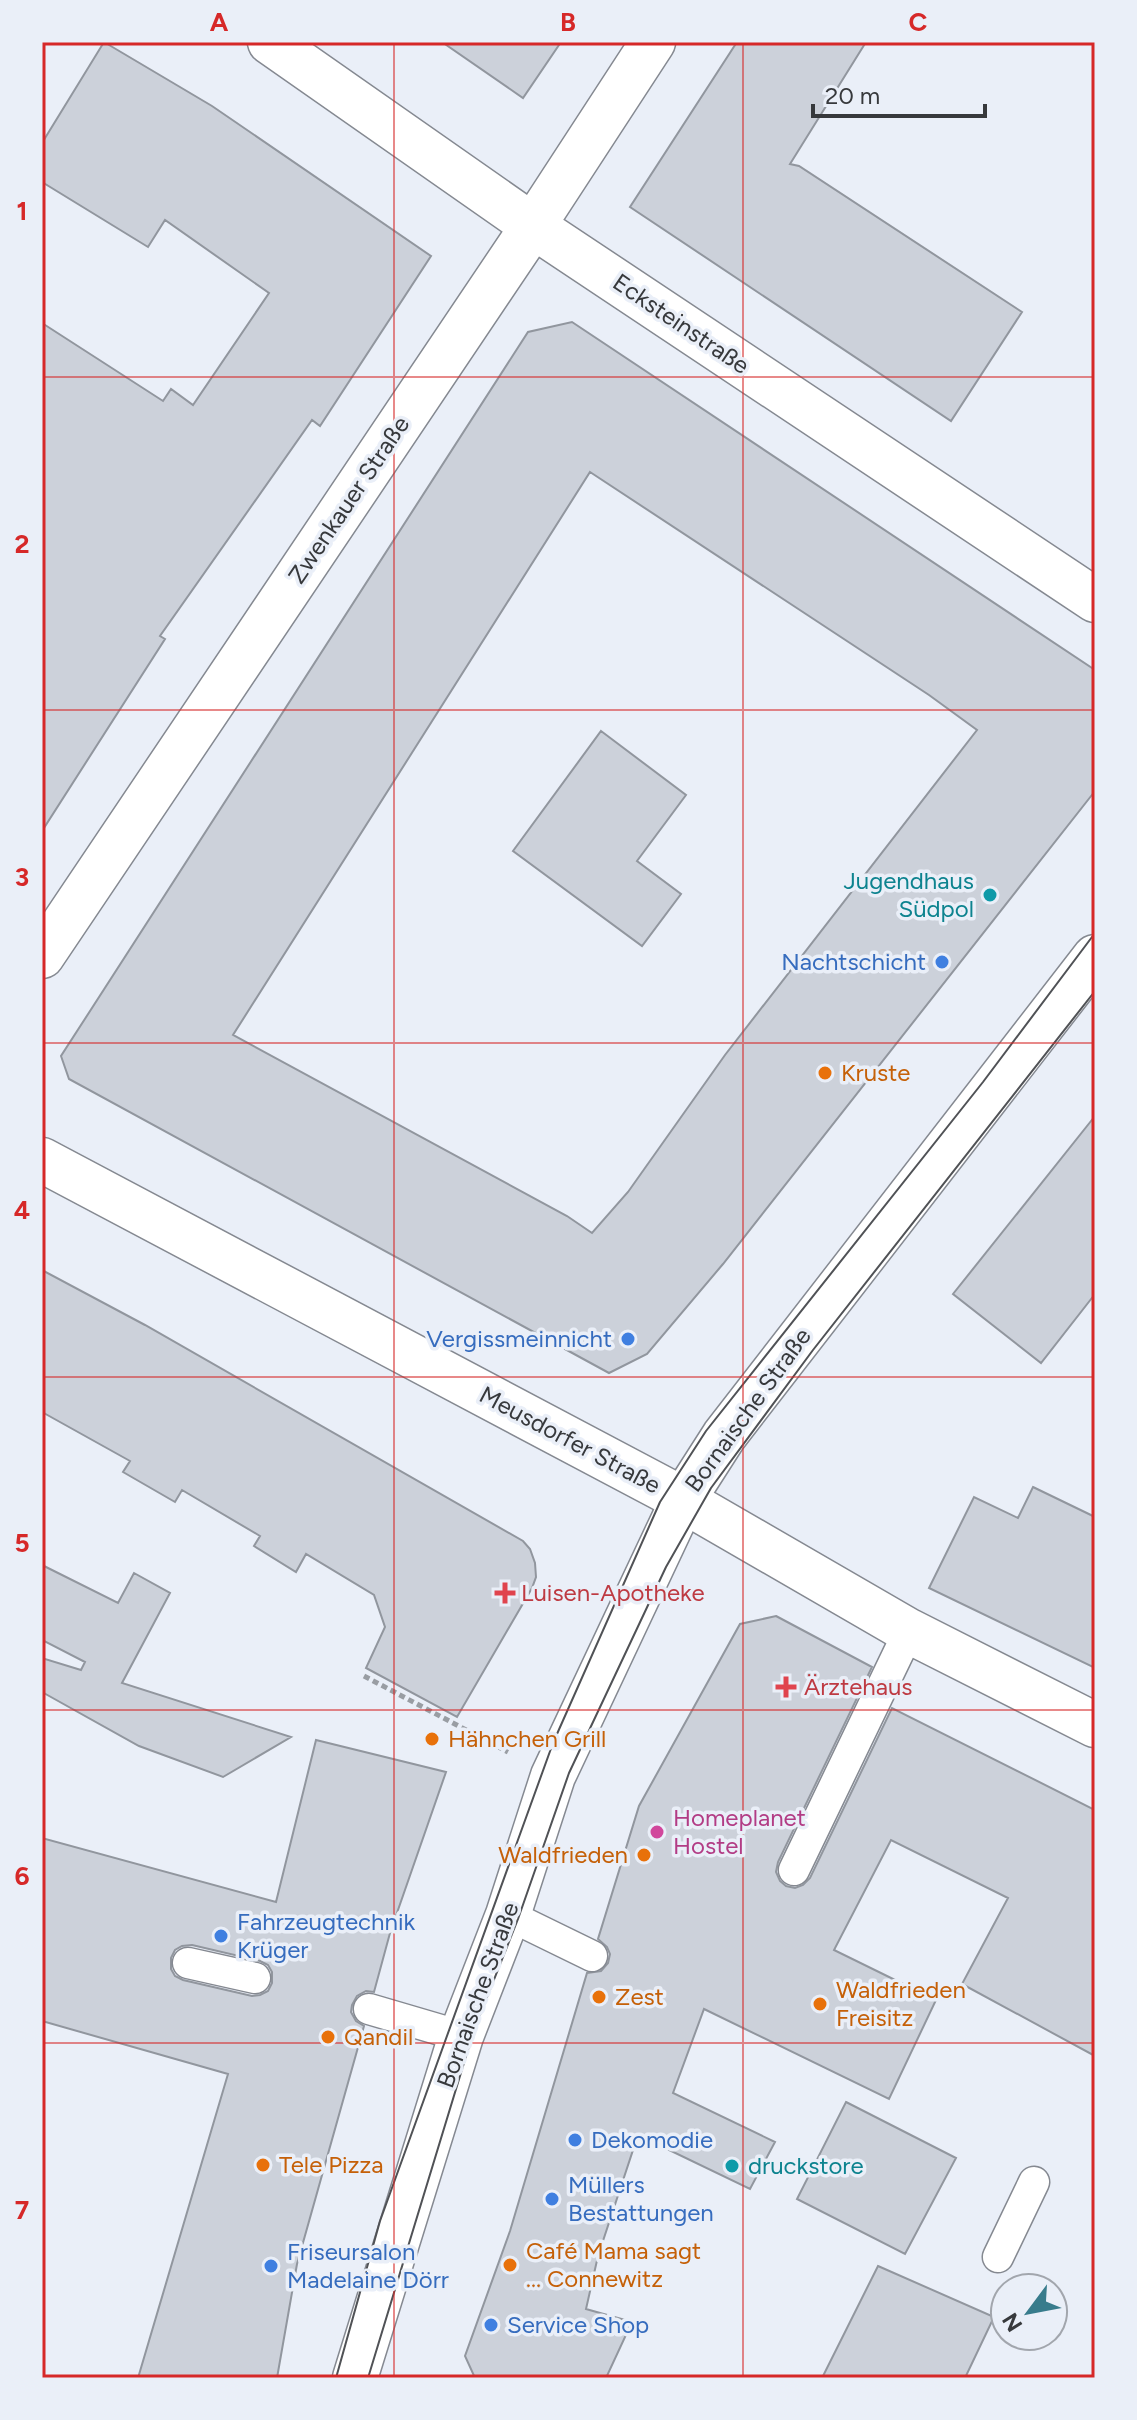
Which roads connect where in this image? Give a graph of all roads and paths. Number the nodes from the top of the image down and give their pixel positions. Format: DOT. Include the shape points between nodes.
graph roads {
  1 [pos="270,42"];
  2 [pos="653,42"];
  3 [pos="533,226"];
  4 [pos="1095,600"];
  5 [pos="42,956"];
  6 [pos="1095,957"];
  7 [pos="42,1160"];
  8 [pos="683,1500"];
  9 [pos="909,1631"];
  10 [pos="364,1676"];
  11 [pos="1095,1725"];
  12 [pos="553,1776"];
  13 [pos="794,1870"];
  14 [pos="508,1915"];
  15 [pos="592,1956"];
  16 [pos="188,1963"];
  17 [pos="255,1978"];
  18 [pos="369,2009"];
  19 [pos="461,2036"];
  20 [pos="1034,2182"];
  21 [pos="998,2257"];
  22 [pos="355,2378"];
  1 -- 3 [label="street, Ecksteinstraße"];
  2 -- 3 [label="street, Zwenkauer Straße"];
  3 -- 4 [label="street, Ecksteinstraße"];
  3 -- 5 [label="street, Zwenkauer Straße"];
  6 -- 8 [label="street, Bornaische Straße" via="724,1436"];
  7 -- 8 [label="street, Meusdorfer Straße"];
  8 -- 9 [label="street, Meusdorfer Straße"];
  8 -- 12 [label="street, Bornaische Straße"];
  9 -- 11 [label="street, Meusdorfer Straße"];
  9 -- 13 [label="lane"];
  10 -- 12 [label="path"];
  12 -- 14 [label="street, Bornaische Straße"];
  14 -- 15 [label="lane"];
  14 -- 19 [label="street, Bornaische Straße"];
  16 -- 17 [label="lane"];
  18 -- 19 [label="lane"];
  19 -- 22 [label="street, Bornaische Straße"];
  20 -- 21 [label="lane"];
}
